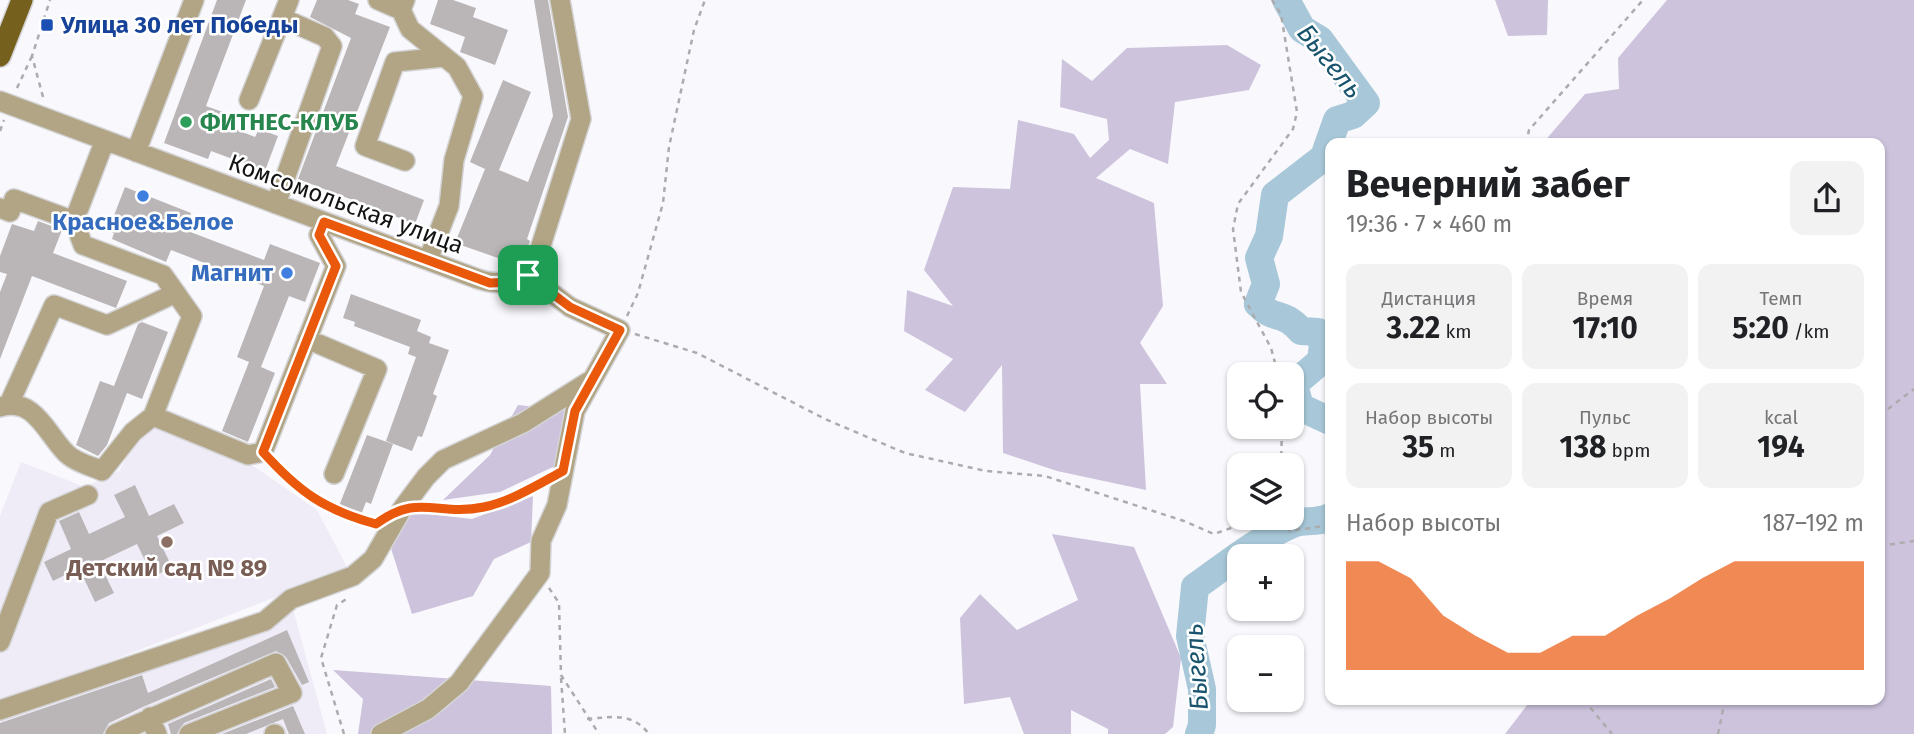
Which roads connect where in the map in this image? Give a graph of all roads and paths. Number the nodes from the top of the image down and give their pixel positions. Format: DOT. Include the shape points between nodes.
graph roads {
  1 [pos="22,0"];
  2 [pos="50,0"];
  3 [pos="194,0"];
  4 [pos="378,0"];
  5 [pos="559,0"];
  6 [pos="705,0"];
  7 [pos="1272,0"];
  8 [pos="1643,0"];
  9 [pos="403,5"];
  10 [pos="286,9"];
  11 [pos="0,56"];
  12 [pos="444,57"];
  13 [pos="249,100"];
  14 [pos="0,101"];
  15 [pos="49,120"];
  16 [pos="1527,138"];
  17 [pos="105,140"];
  18 [pos="136,152"];
  19 [pos="405,161"];
  20 [pos="276,204"];
  21 [pos="0,208"];
  22 [pos="74,221"];
  23 [pos="324,222"];
  24 [pos="428,260"];
  25 [pos="528,275"];
  26 [pos="176,293"];
  27 [pos="620,330"];
  28 [pos="307,339"];
  29 [pos="1274,362"];
  30 [pos="589,382"];
  31 [pos="1914,389"];
  32 [pos="5,406"];
  33 [pos="1885,411"];
  34 [pos="153,416"];
  35 [pos="263,452"];
  36 [pos="563,471"];
  37 [pos="334,474"];
  38 [pos="88,495"];
  39 [pos="402,509"];
  40 [pos="376,524"];
  41 [pos="1325,525"];
  42 [pos="1227,529"];
  43 [pos="1304,529"];
  44 [pos="1914,541"];
  45 [pos="1885,545"];
  46 [pos="540,573"];
  47 [pos="349,597"];
  48 [pos="0,642"];
  49 [pos="561,675"];
  50 [pos="1588,705"];
  51 [pos="1724,705"];
  52 [pos="0,710"];
  53 [pos="587,719"];
  54 [pos="154,725"];
  55 [pos="115,734"];
  56 [pos="189,734"];
  57 [pos="344,734"];
  58 [pos="381,734"];
  59 [pos="565,734"];
  60 [pos="599,734"];
  61 [pos="649,734"];
  62 [pos="1612,734"];
  63 [pos="1718,734"];
  1 -- 11 [label="main road"];
  2 -- 15 [label="path" via="32,56"];
  3 -- 18 [label="street"];
  4 -- 9 [label="street"];
  5 -- 25 [label="street" via="581,119"];
  6 -- 27 [label="path" via="694,30 669,147 663,203 638,293"];
  7 -- 29 [label="path" via="1281,14 1297,112 1293,129 1238,204 1233,229 1241,292"];
  8 -- 16 [label="path" via="1529,130"];
  9 -- 12 [label="street" via="410,29"];
  10 -- 13 [label="street"];
  10 -- 20 [label="street" via="332,46"];
  12 -- 19 [label="street" via="395,62 365,145"];
  12 -- 24 [label="street" via="457,67 473,96 454,160 449,206"];
  14 -- 15 [label="street, Комсомольская улица"];
  15 -- 17 [label="street, Комсомольская улица"];
  17 -- 18 [label="street, Комсомольская улица"];
  17 -- 22 [label="street"];
  18 -- 20 [label="street, Комсомольская улица"];
  20 -- 23 [label="street, Комсомольская улица"];
  21 -- 22 [label="street" via="10,212 14,200"];
  22 -- 26 [label="street" via="83,245 163,275"];
  23 -- 24 [label="street, Комсомольская улица"];
  23 -- 28 [label="street" via="319,235 336,266"];
  24 -- 25 [label="street, Комсомольская улица" via="490,283 516,282"];
  25 -- 27 [label="street" via="570,307"];
  26 -- 32 [label="street" via="107,325 54,306"];
  26 -- 34 [label="street" via="192,316"];
  27 -- 30 [label="street"];
  27 -- 42 [label="path" via="697,353 825,419 905,453 986,471 1045,476 1214,534"];
  28 -- 35 [label="street"];
  28 -- 37 [label="street" via="377,369"];
  30 -- 36 [label="street" via="575,411"];
  30 -- 39 [label="street" via="523,423 443,460"];
  31 -- 33 [label="path"];
  32 -- 34 [label="street" via="34,412 68,456 102,471 133,432"];
  34 -- 35 [label="street" via="248,455"];
  35 -- 40 [label="path" via="293,484 322,504"];
  36 -- 39 [label="path" via="486,507 448,511 416,505"];
  36 -- 46 [label="street" via="556,505 541,541"];
  38 -- 48 [label="street" via="49,512"];
  39 -- 52 [label="street" via="378,554 353,576 292,598 265,621"];
  41 -- 43 [label="path"];
  44 -- 45 [label="path"];
  46 -- 49 [label="path" via="559,603"];
  46 -- 58 [label="street" via="459,683 428,709"];
  47 -- 57 [label="path" via="337,605 321,658"];
  49 -- 53 [label="path"];
  49 -- 59 [label="path"];
  50 -- 62 [label="path"];
  51 -- 63 [label="path"];
  53 -- 60 [label="path"];
  53 -- 61 [label="path" via="621,716 640,723"];
  54 -- 55 [label="street"];
  54 -- 56 [label="street" via="276,663 292,693"];
}
